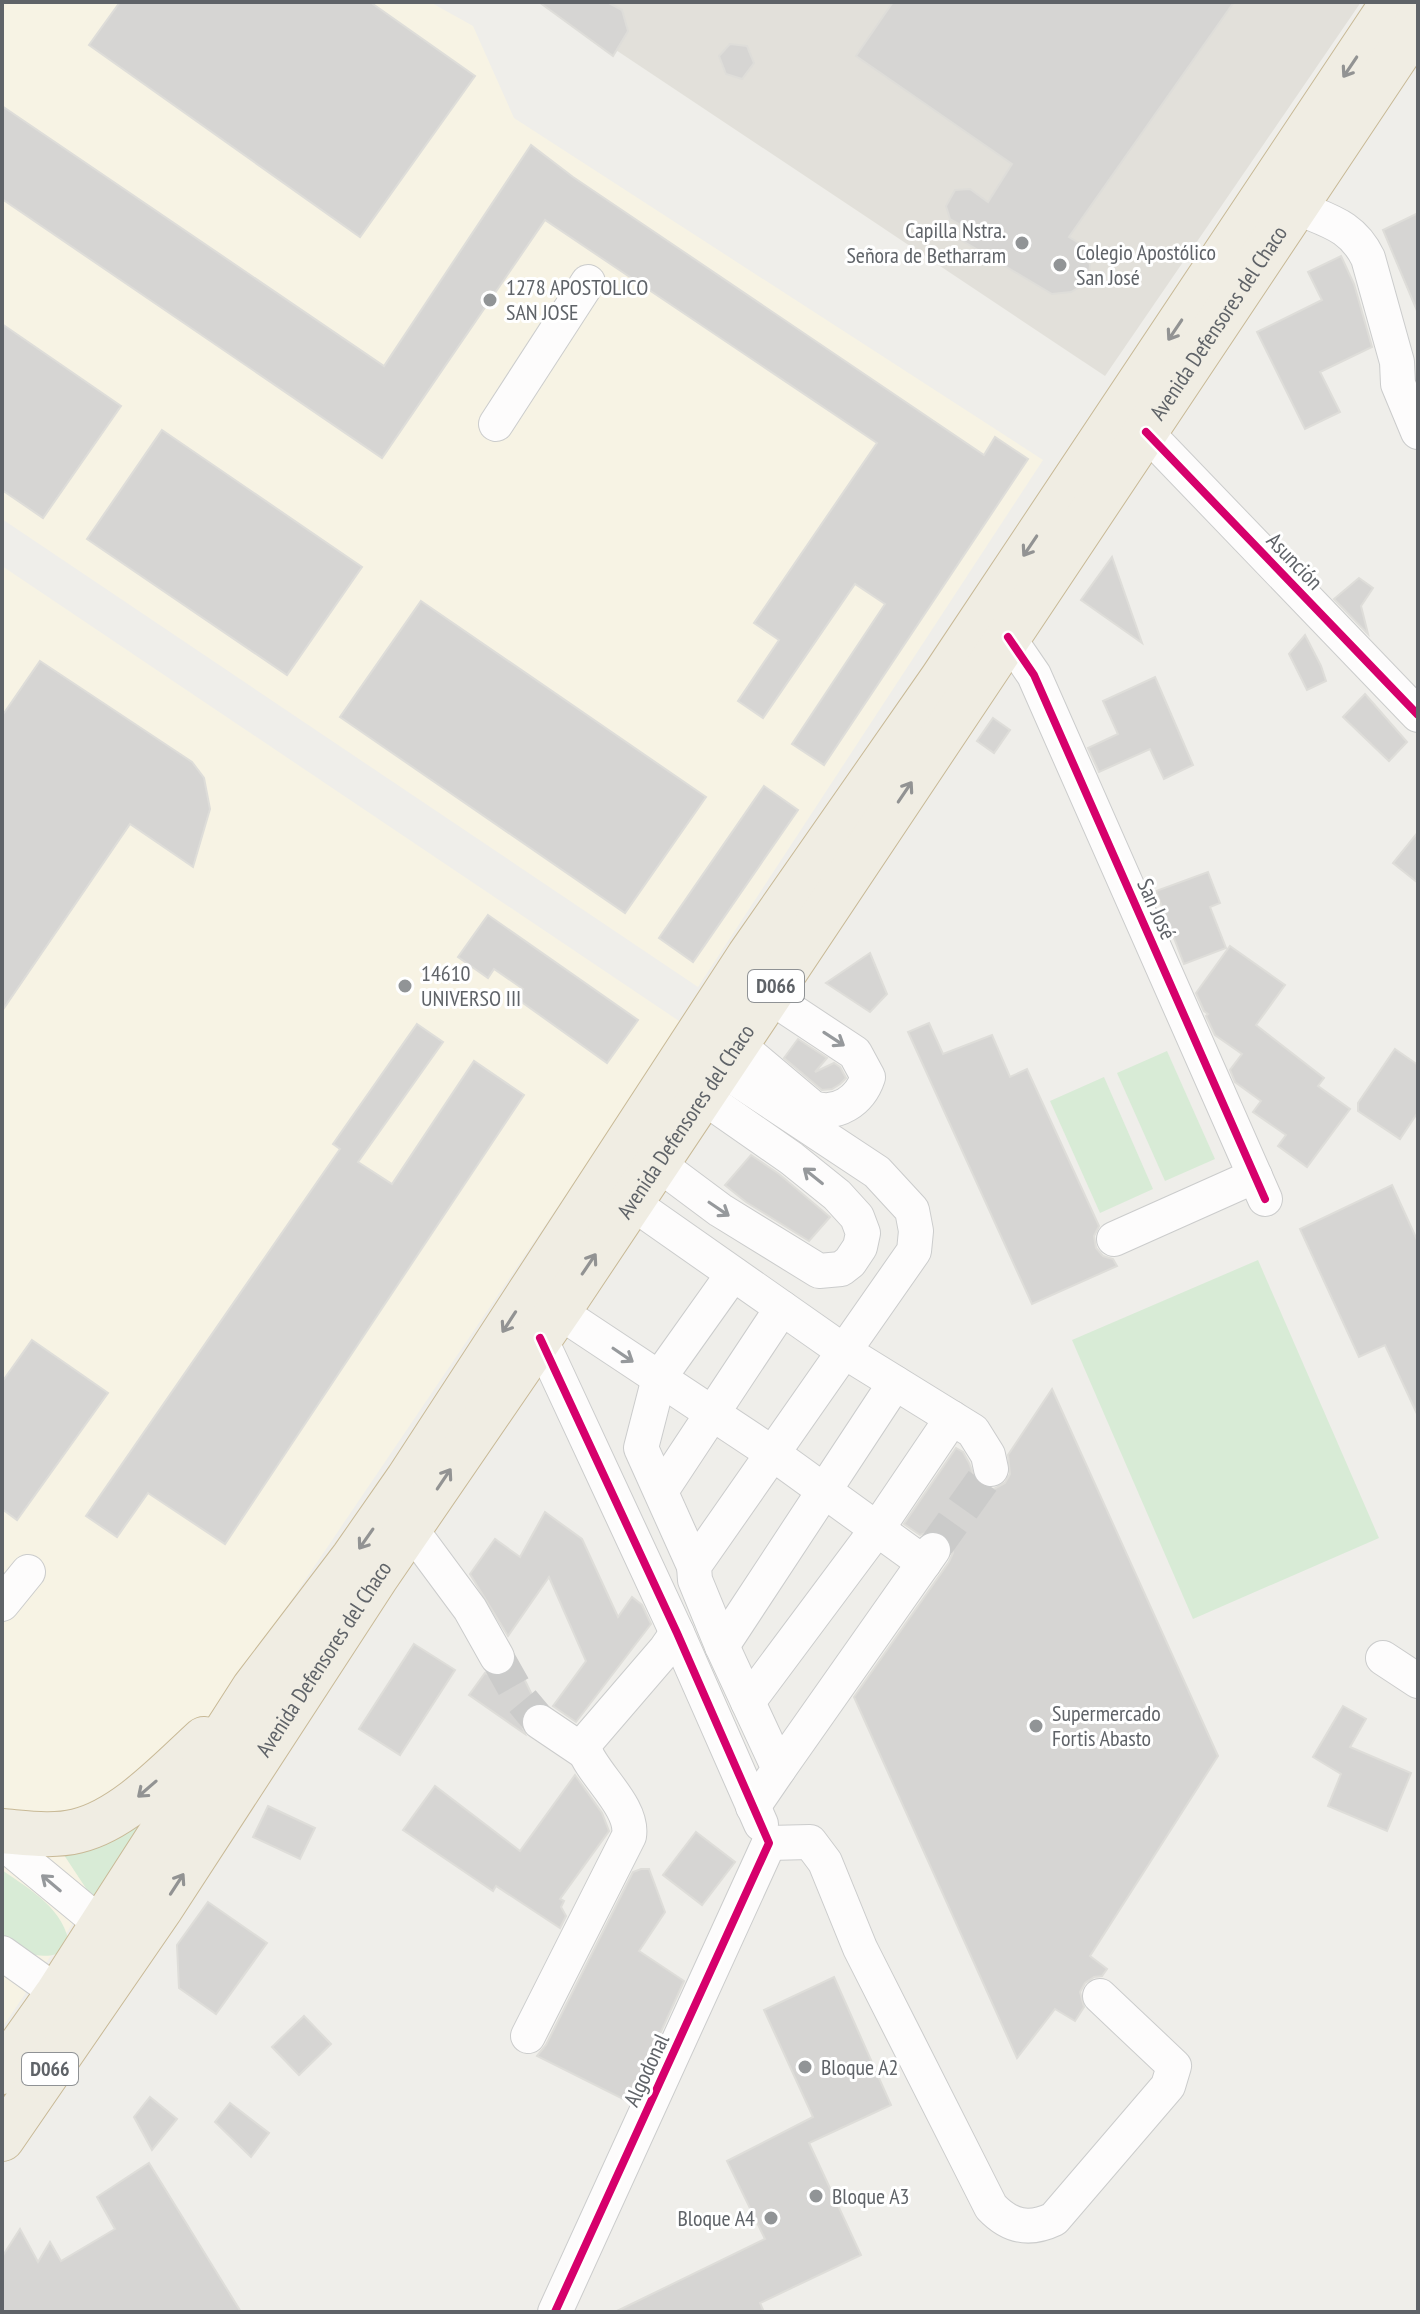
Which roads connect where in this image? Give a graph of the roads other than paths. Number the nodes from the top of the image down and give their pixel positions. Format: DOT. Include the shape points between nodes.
graph roads {
  1 [pos="1393,2"];
  2 [pos="1418,23"];
  3 [pos="1296,207"];
  4 [pos="588,282"];
  5 [pos="496,424"];
  6 [pos="1146,432"];
  7 [pos="1418,432"];
  8 [pos="1008,637"];
  9 [pos="1418,715"];
  10 [pos="876,835"];
  11 [pos="769,996"];
  12 [pos="718,1044"];
  13 [pos="785,1111"];
  14 [pos="764,1139"];
  15 [pos="657,1163"];
  16 [pos="625,1211"];
  17 [pos="1114,1239"];
  18 [pos="733,1274"];
  19 [pos="782,1308"];
  20 [pos="549,1325"];
  21 [pos="842,1350"];
  22 [pos="659,1378"];
  23 [pos="895,1383"];
  24 [pos="712,1414"];
  25 [pos="952,1418"];
  26 [pos="772,1453"];
  27 [pos="991,1469"];
  28 [pos="661,1491"];
  29 [pos="824,1491"];
  30 [pos="410,1528"];
  31 [pos="877,1529"];
  32 [pos="694,1566"];
  33 [pos="28,1572"];
  34 [pos="2,1604"];
  35 [pos="677,1633"];
  36 [pos="722,1646"];
  37 [pos="497,1657"];
  38 [pos="1383,1658"];
  39 [pos="1418,1681"];
  40 [pos="247,1700"];
  41 [pos="748,1702"];
  42 [pos="540,1722"];
  43 [pos="586,1753"];
  44 [pos="779,1769"];
  45 [pos="753,1807"];
  46 [pos="2,1831"];
  47 [pos="2,1842"];
  48 [pos="769,1843"];
  49 [pos="101,1924"];
  50 [pos="2,1953"];
  51 [pos="1100,1996"];
  52 [pos="79,1997"];
  53 [pos="528,2036"];
  54 [pos="2,2072"];
  55 [pos="2,2115"];
  56 [pos="2,2139"];
  57 [pos="555,2312"];
  1 -- 12 [label="highway, Avenida Defensores del Chaco / D066, one-way" via="942,679"];
  2 -- 3 [label="highway, Avenida Defensores del Chaco / D066"];
  3 -- 6 [label="highway, Avenida Defensores del Chaco / D066"];
  3 -- 7 [label="street" via="1348,230 1360,243 1397,362 1398,384"];
  4 -- 5 [label="street"];
  6 -- 8 [label="highway, Avenida Defensores del Chaco / D066"];
  6 -- 9 [label="street, Asunción"];
  10 -- 8 [label="highway, Avenida Defensores del Chaco / D066, one-way"];
  8 -- 17 [label="street, San José" via="1034,675 1260,1187"];
  10 -- 11 [label="highway, Avenida Defensores del Chaco / D066"];
  10 -- 12 [label="highway" via="837,860"];
  11 -- 12 [label="highway, Avenida Defensores del Chaco / D066"];
  11 -- 12 [label="street, one-way" via="855,1053 868,1077 853,1101 838,1110 813,1108"];
  12 -- 13 [label="street"];
  12 -- 14 [label="street"];
  12 -- 15 [label="highway, Avenida Defensores del Chaco / D066"];
  12 -- 16 [label="highway" via="624,1185"];
  12 -- 40 [label="highway, Avenida Defensores del Chaco / D066, one-way"];
  13 -- 14 [label="street"];
  13 -- 21 [label="street" via="877,1172 912,1210 914,1251"];
  15 -- 14 [label="street, one-way" via="720,1210 819,1271 841,1269 860,1247 863,1233 857,1217 837,1195"];
  15 -- 16 [label="highway, Avenida Defensores del Chaco / D066"];
  16 -- 18 [label="street"];
  20 -- 16 [label="highway, Avenida Defensores del Chaco / D066, one-way"];
  18 -- 19 [label="street"];
  18 -- 22 [label="street"];
  19 -- 21 [label="street"];
  19 -- 24 [label="street"];
  20 -- 22 [label="street, one-way"];
  30 -- 20 [label="highway, Avenida Defensores del Chaco / D066, one-way"];
  20 -- 35 [label="street"];
  21 -- 23 [label="street"];
  21 -- 26 [label="street"];
  22 -- 24 [label="street"];
  22 -- 28 [label="street" via="641,1448"];
  23 -- 25 [label="street"];
  23 -- 29 [label="street"];
  24 -- 26 [label="street"];
  24 -- 28 [label="street"];
  25 -- 27 [label="street" via="973,1431"];
  25 -- 31 [label="street"];
  26 -- 29 [label="street"];
  26 -- 32 [label="street"];
  28 -- 32 [label="street"];
  29 -- 31 [label="street"];
  29 -- 36 [label="street"];
  30 -- 37 [label="street" via="470,1609"];
  52 -- 30 [label="highway, Avenida Defensores del Chaco / D066, one-way" via="170,1895"];
  31 -- 41 [label="street"];
  31 -- 44 [label="street" via="929,1556"];
  32 -- 36 [label="street"];
  33 -- 34 [label="street"];
  35 -- 43 [label="street" via="586,1742"];
  35 -- 45 [label="street"];
  36 -- 41 [label="street"];
  38 -- 39 [label="street"];
  40 -- 46 [label="highway, one-way" via="102,1823 76,1832"];
  40 -- 49 [label="highway, Avenida Defensores del Chaco / D066"];
  41 -- 44 [label="street"];
  42 -- 43 [label="street"];
  43 -- 53 [label="street" via="627,1818 629,1836"];
  44 -- 45 [label="street"];
  45 -- 48 [label="street"];
  49 -- 47 [label="street, one-way"];
  48 -- 51 [label="street" via="810,1842 825,1862 860,1948 991,2207 1004,2221 1021,2227 1054,2219 1172,2077 1174,2066"];
  48 -- 57 [label="street, Algodonal"];
  49 -- 52 [label="highway, Avenida Defensores del Chaco / D066"];
  50 -- 52 [label="street"];
  52 -- 54 [label="highway, Avenida Defensores del Chaco / D066"];
  52 -- 55 [label="highway"];
  52 -- 56 [label="highway, Avenida Defensores del Chaco / D066"];
}
